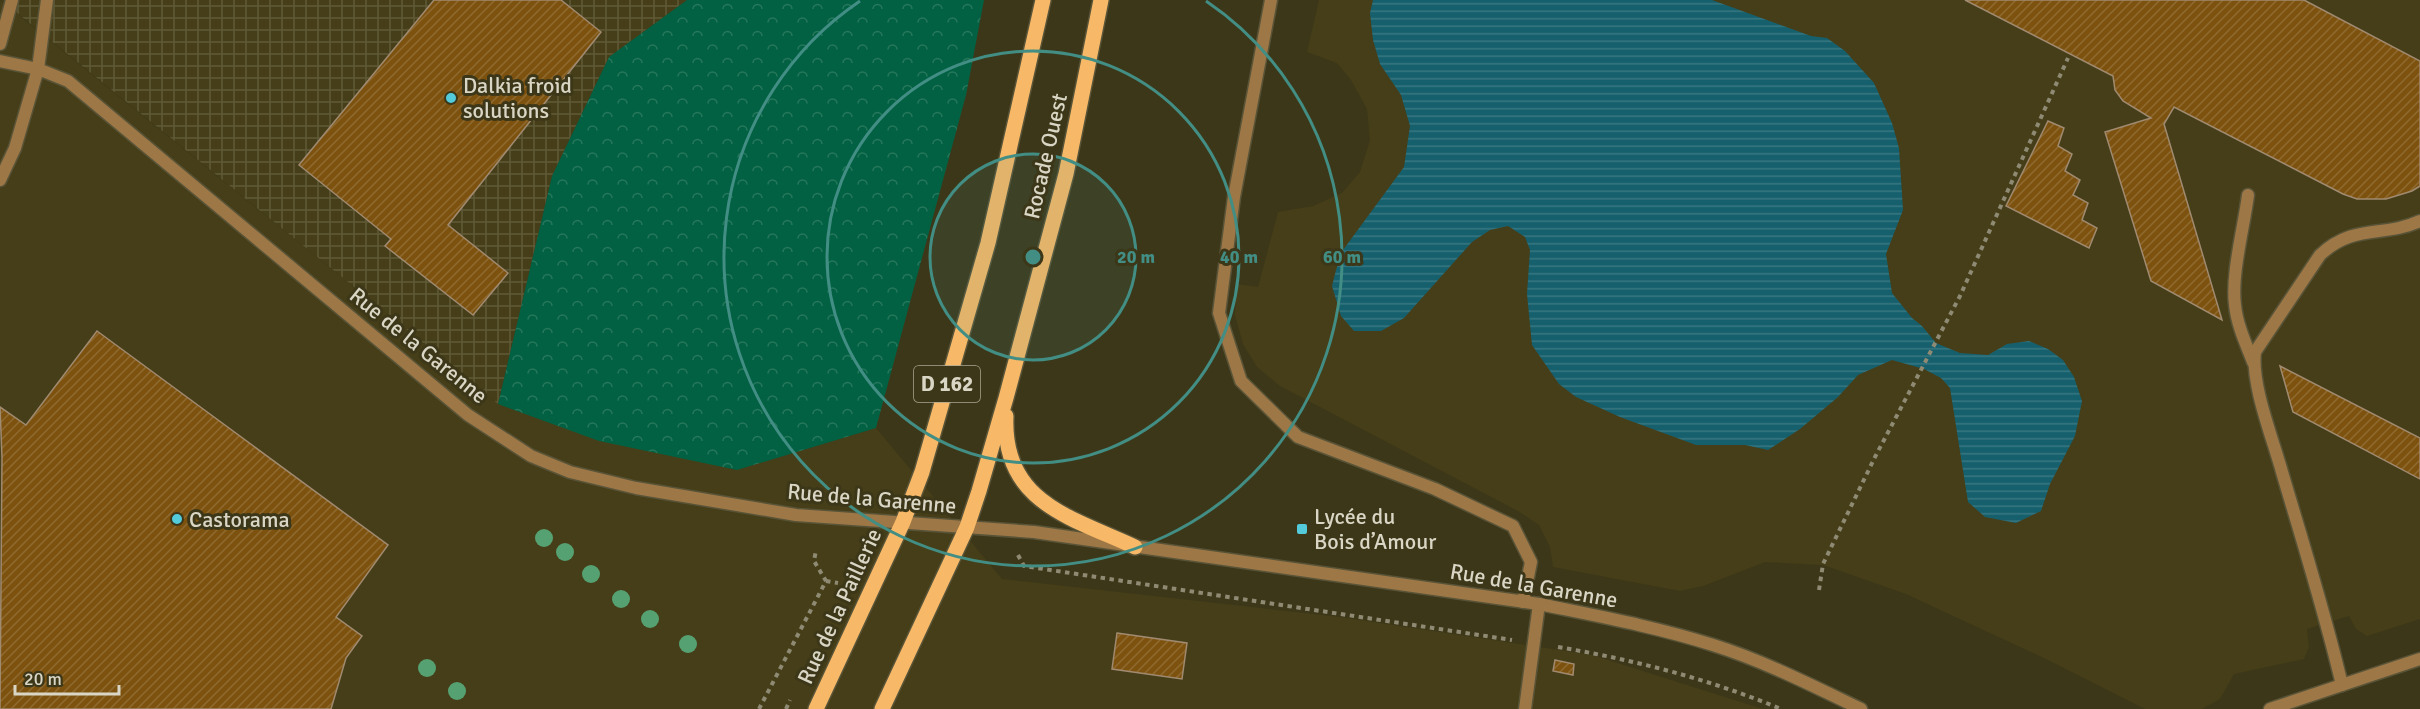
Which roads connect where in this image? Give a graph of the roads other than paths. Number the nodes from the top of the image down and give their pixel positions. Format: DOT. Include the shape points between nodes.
graph roads {
  1 [pos="12,0"];
  2 [pos="47,0"];
  3 [pos="1043,0"];
  4 [pos="1101,0"];
  5 [pos="1271,0"];
  6 [pos="0,44"];
  7 [pos="0,62"];
  8 [pos="38,69"];
  9 [pos="0,180"];
  10 [pos="2248,195"];
  11 [pos="2420,221"];
  12 [pos="2254,363"];
  13 [pos="1006,398"];
  14 [pos="903,522"];
  15 [pos="967,527"];
  16 [pos="1135,547"];
  17 [pos="1523,602"];
  18 [pos="1539,604"];
  19 [pos="2420,659"];
  20 [pos="2342,685"];
  21 [pos="816,709"];
  22 [pos="882,709"];
  23 [pos="1525,709"];
  24 [pos="1861,709"];
  25 [pos="2270,709"];
  1 -- 6 [label="street"];
  2 -- 8 [label="street"];
  3 -- 14 [label="main road, Rocade Ouest / D 162" via="988,243 922,472"];
  4 -- 13 [label="main road, Rocade Ouest / D 162" via="1066,174"];
  5 -- 17 [label="street" via="1234,197 1219,313 1241,381 1298,437 1435,489 1513,526 1531,562"];
  7 -- 8 [label="street, Rue de la Garenne"];
  8 -- 9 [label="street" via="15,148"];
  8 -- 14 [label="street, Rue de la Garenne" via="68,81 468,415 531,456 570,472 636,488 796,515"];
  10 -- 12 [label="street" via="2235,303"];
  11 -- 12 [label="street" via="2333,242 2320,255 2255,352"];
  12 -- 20 [label="street"];
  13 -- 15 [label="main road, Rocade Ouest / D 162"];
  13 -- 16 [label="main road" via="1007,450 1026,487 1046,505"];
  14 -- 15 [label="street, Rue de la Garenne"];
  14 -- 21 [label="main road, Rue de la Paillerie / D 162"];
  15 -- 16 [label="street, Rue de la Garenne"];
  15 -- 22 [label="main road, D 162"];
  16 -- 17 [label="street, Rue de la Garenne"];
  17 -- 18 [label="street, Rue de la Garenne"];
  18 -- 23 [label="street"];
  18 -- 24 [label="street, Rue de la Garenne" via="1713,645"];
  19 -- 20 [label="street"];
  20 -- 25 [label="street"];
}
